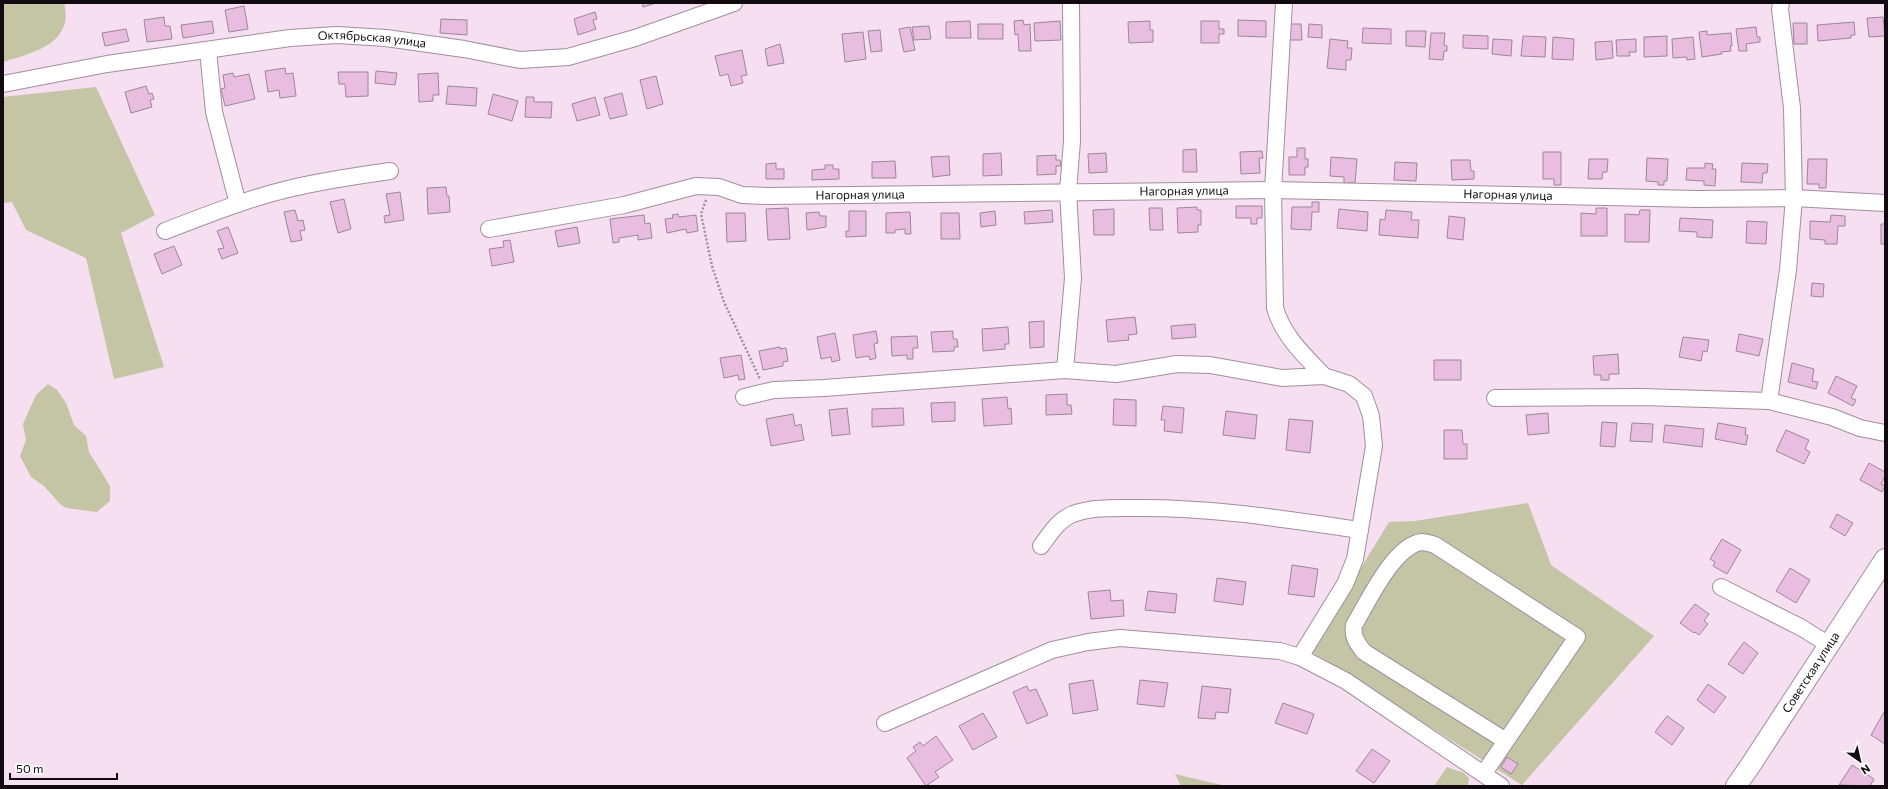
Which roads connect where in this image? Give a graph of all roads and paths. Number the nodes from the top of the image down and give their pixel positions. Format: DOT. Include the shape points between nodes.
graph roads {
  1 [pos="734,3"];
  2 [pos="1071,3"];
  3 [pos="1284,3"];
  4 [pos="1781,3"];
  5 [pos="208,50"];
  6 [pos="3,84"];
  7 [pos="390,171"];
  8 [pos="719,187"];
  9 [pos="1273,190"];
  10 [pos="1068,191"];
  11 [pos="1794,198"];
  12 [pos="1885,203"];
  13 [pos="238,204"];
  14 [pos="489,229"];
  15 [pos="165,231"];
  16 [pos="1065,370"];
  17 [pos="1324,376"];
  18 [pos="762,391"];
  19 [pos="744,397"];
  20 [pos="1495,398"];
  21 [pos="1769,401"];
  22 [pos="1885,433"];
  23 [pos="1360,530"];
  24 [pos="1041,546"];
  25 [pos="1885,559"];
  26 [pos="1721,587"];
  27 [pos="1829,646"];
  28 [pos="1300,657"];
  29 [pos="885,723"];
  30 [pos="1506,742"];
  31 [pos="1484,773"];
  32 [pos="1502,786"];
  33 [pos="1736,786"];
  1 -- 5 [label="street, Октябрьская улица" via="635,38 568,57 520,60 386,38 337,35 290,38"];
  2 -- 10 [label="street" via="1072,141"];
  3 -- 9 [label="street"];
  4 -- 11 [label="street" via="1792,108"];
  5 -- 6 [label="street, Октябрьская улица" via="107,64"];
  5 -- 13 [label="street" via="214,112"];
  7 -- 13 [label="street" via="335,179"];
  8 -- 10 [label="street, Нагорная улица" via="742,195 767,196"];
  8 -- 14 [label="street, Нагорная улица" via="696,186 624,205"];
  8 -- 18 [label="path" via="704,202 701,214 712,266 724,302 759,374"];
  9 -- 10 [label="street, Нагорная улица"];
  9 -- 11 [label="street, Нагорная улица" via="1698,199"];
  9 -- 17 [label="street" via="1275,308 1288,338"];
  10 -- 16 [label="street" via="1073,278"];
  11 -- 12 [label="street, Нагорная улица"];
  11 -- 21 [label="street" via="1788,270"];
  13 -- 15 [label="street"];
  16 -- 17 [label="street" via="1116,374 1177,364 1203,365 1282,378"];
  16 -- 18 [label="street"];
  17 -- 23 [label="street" via="1349,384 1364,396 1371,416 1374,446"];
  18 -- 19 [label="street"];
  20 -- 21 [label="street" via="1642,397"];
  21 -- 22 [label="street"];
  23 -- 24 [label="street" via="1246,513 1094,508 1072,514 1056,525"];
  23 -- 28 [label="street" via="1355,559 1345,584"];
  25 -- 27 [label="main road, Советская улица"];
  26 -- 27 [label="street" via="1802,628"];
  27 -- 33 [label="main road, Советская улица"];
  28 -- 29 [label="street" via="1280,651 1120,638 1088,642 1052,650"];
  28 -- 31 [label="street" via="1346,681"];
  30 -- 30 [label="street" via="1364,652 1356,642 1353,634 1354,625 1391,564 1414,545 1423,542 1434,545 1578,637"];
  30 -- 31 [label="street"];
  31 -- 32 [label="street"];
}
